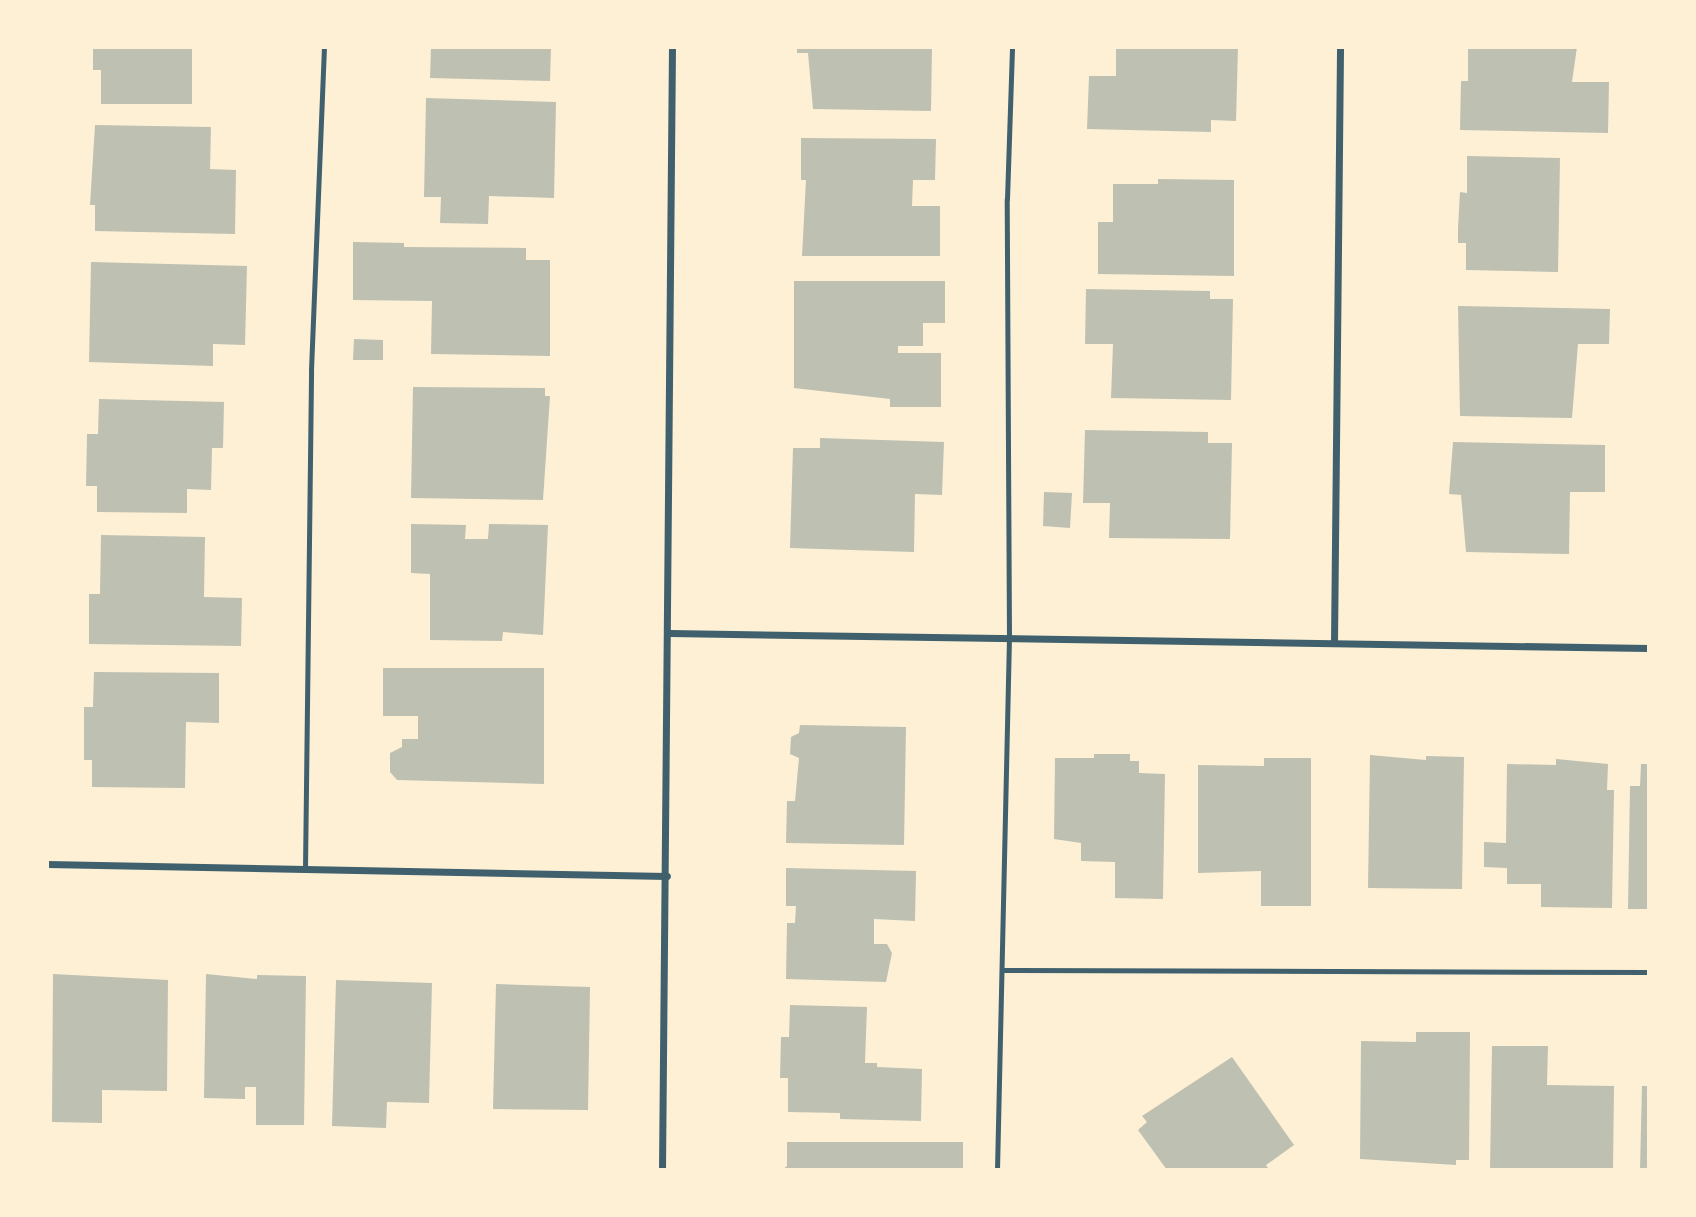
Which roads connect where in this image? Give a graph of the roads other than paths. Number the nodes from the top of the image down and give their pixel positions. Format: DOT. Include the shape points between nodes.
graph roads {
  1 [pos="324,47"];
  2 [pos="672,47"];
  3 [pos="1013,47"];
  4 [pos="1340,47"];
  5 [pos="669,633"];
  6 [pos="1009,638"];
  7 [pos="1334,643"];
  8 [pos="1649,648"];
  9 [pos="47,864"];
  10 [pos="305,869"];
  11 [pos="667,876"];
  12 [pos="1002,970"];
  13 [pos="1649,972"];
  14 [pos="662,1170"];
  15 [pos="997,1170"];
  1 -- 10 [label="lane" via="311,370"];
  2 -- 5 [label="street"];
  3 -- 6 [label="lane" via="1007,199"];
  4 -- 7 [label="street"];
  5 -- 6 [label="street"];
  5 -- 11 [label="street"];
  6 -- 7 [label="street"];
  6 -- 12 [label="lane"];
  7 -- 8 [label="street"];
  9 -- 10 [label="street"];
  10 -- 11 [label="street"];
  11 -- 14 [label="street"];
  12 -- 13 [label="lane"];
  12 -- 15 [label="lane"];
}
